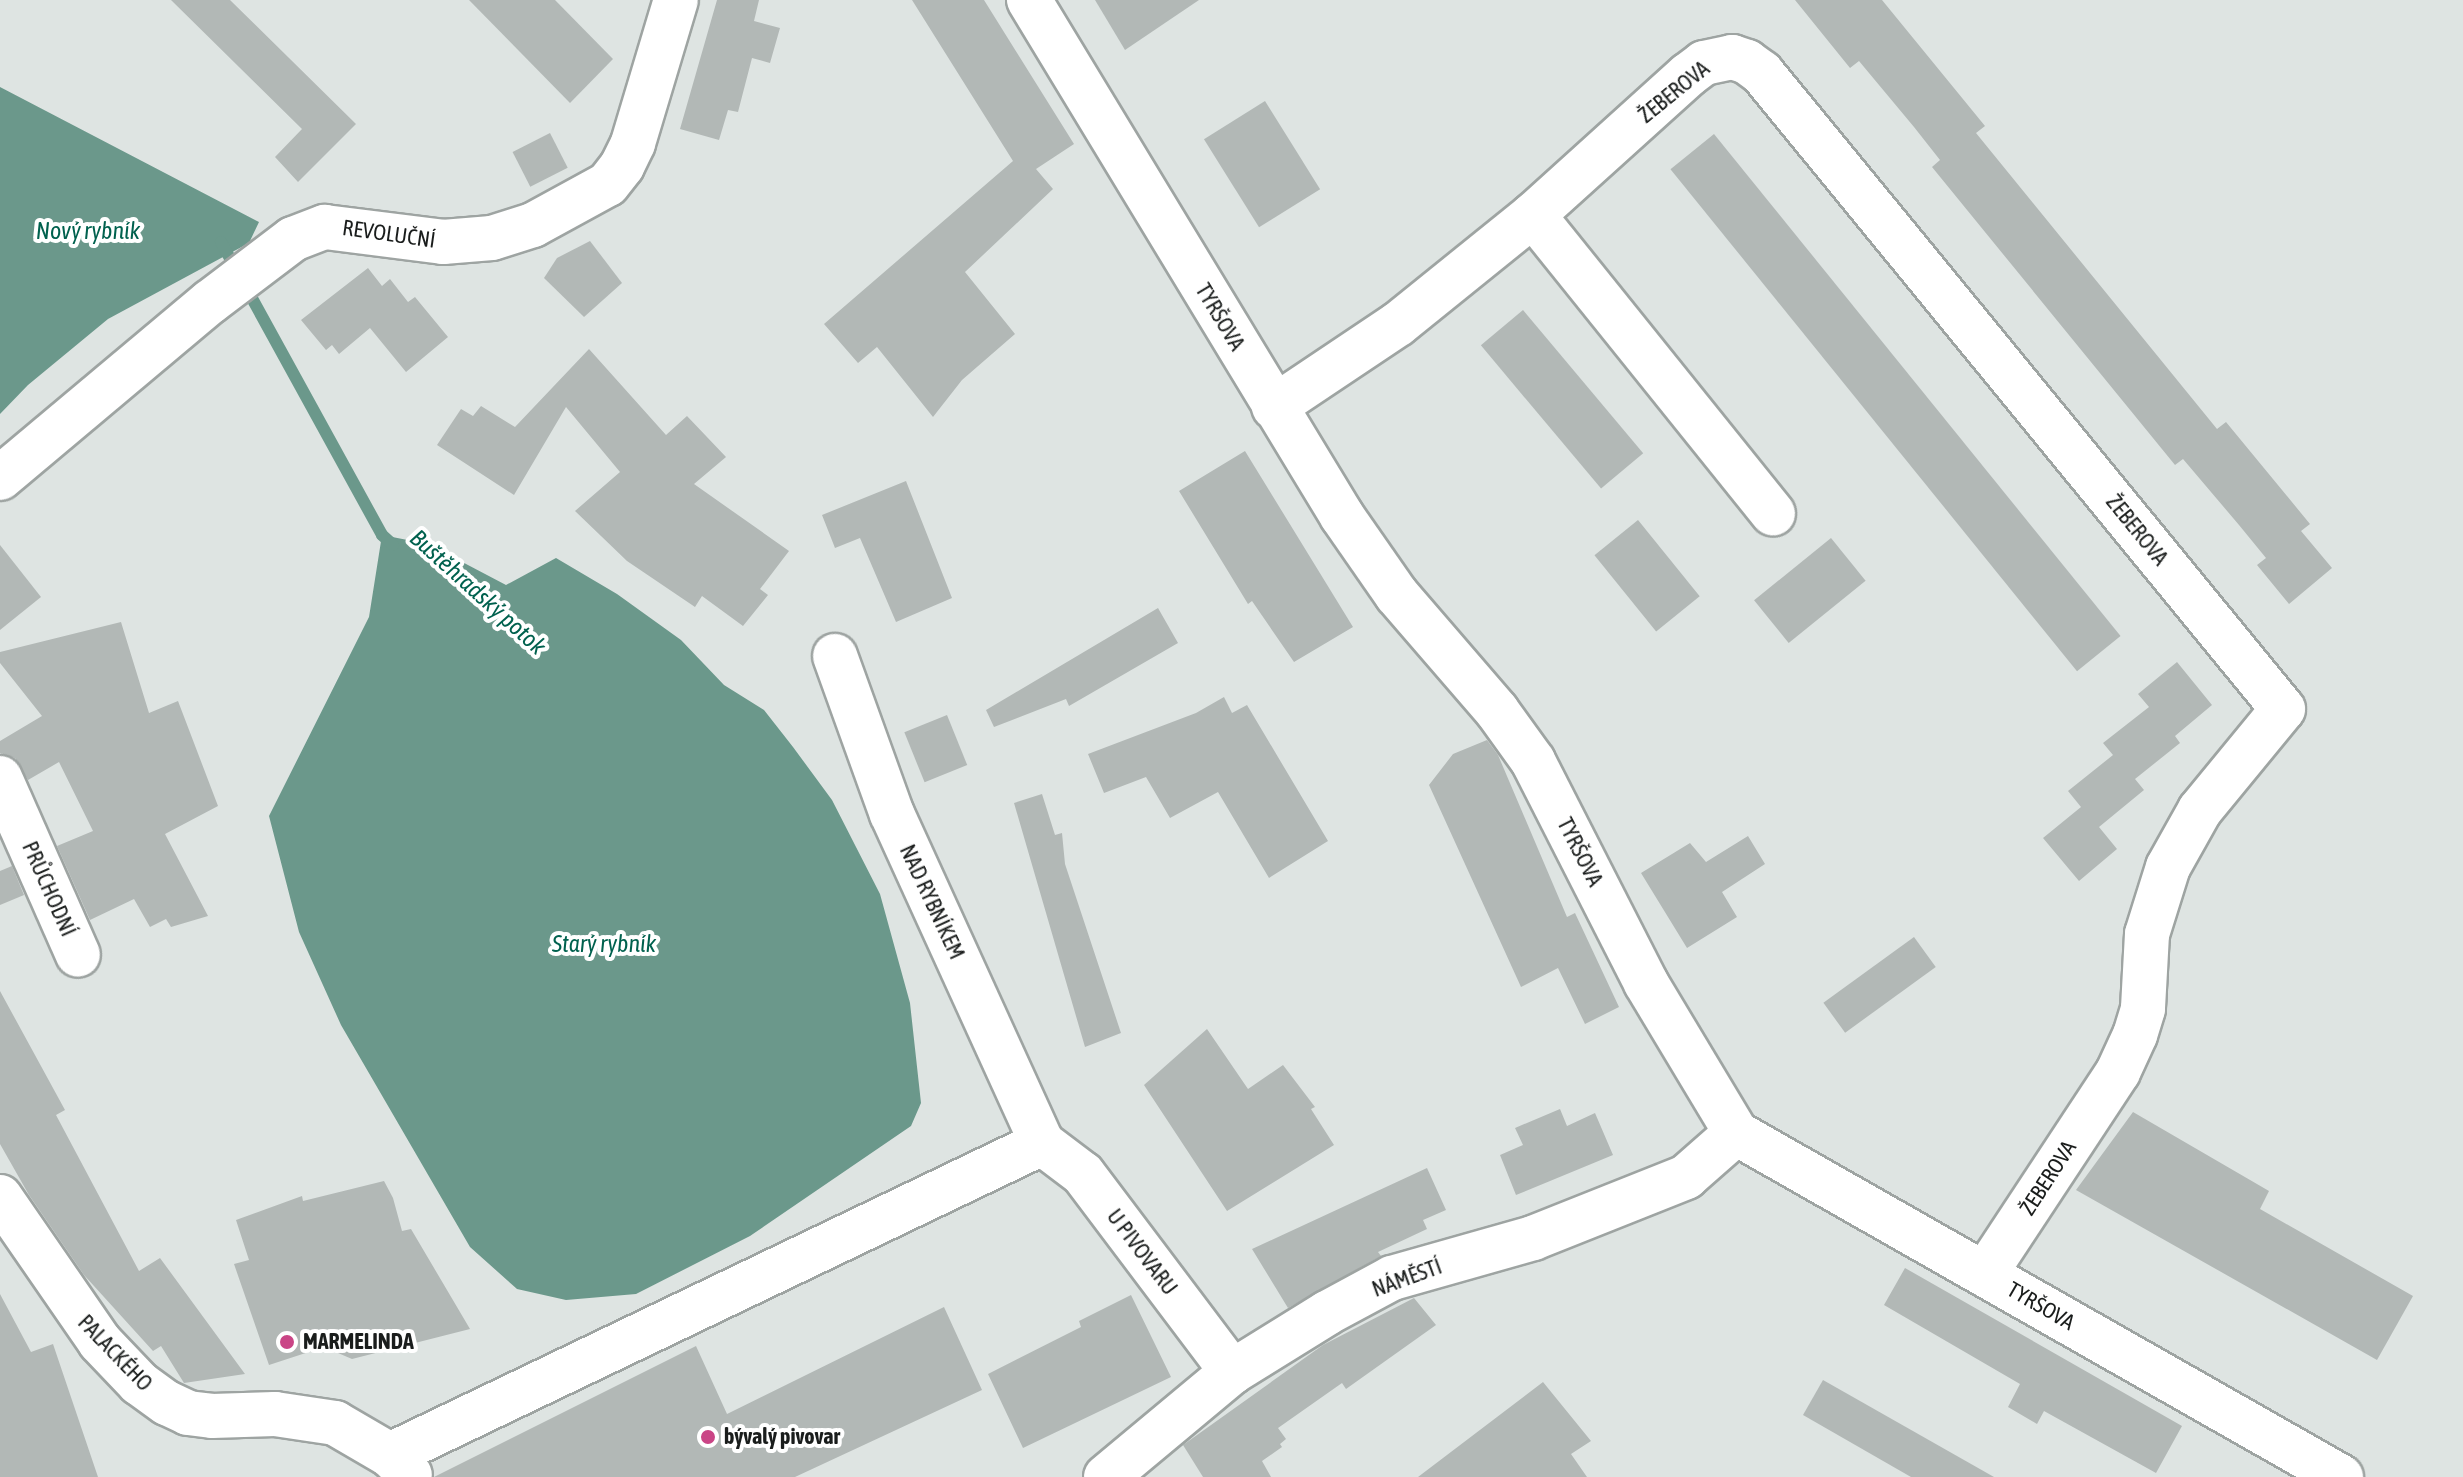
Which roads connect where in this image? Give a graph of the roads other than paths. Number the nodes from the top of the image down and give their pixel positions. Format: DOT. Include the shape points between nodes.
graph roads {
  1 [pos="676,0"];
  2 [pos="1029,0"];
  3 [pos="1533,215"];
  4 [pos="1274,407"];
  5 [pos="0,478"];
  6 [pos="1773,513"];
  7 [pos="835,656"];
  8 [pos="0,778"];
  9 [pos="78,955"];
  10 [pos="1736,1133"];
  11 [pos="1042,1143"];
  12 [pos="0,1197"];
  13 [pos="1985,1274"];
  14 [pos="1232,1372"];
  15 [pos="401,1466"];
  16 [pos="1106,1477"];
  17 [pos="2341,1477"];
  1 -- 5 [label="street, REVOLUČNÍ" via="633,143 608,184 522,229 469,242 420,241 344,227 325,227 293,239"];
  2 -- 4 [label="street, TYRŠOVA"];
  3 -- 4 [label="street, ŽEBEROVA" via="1398,324"];
  3 -- 6 [label="street"];
  3 -- 13 [label="street, ŽEBEROVA" via="1704,63 1719,57 1747,62 1762,73 2283,709 2200,810 2168,867 2147,934 2143,1009 2135,1035 2118,1072"];
  4 -- 10 [label="street, TYRŠOVA" via="1397,595 1533,761 1646,983"];
  7 -- 11 [label="street, NAD RYBNÍKEM" via="892,814"];
  8 -- 9 [label="street, PRŮCHODNÍ"];
  10 -- 13 [label="street, TYRŠOVA"];
  10 -- 14 [label="street, NÁMĚSTÍ" via="1686,1177 1533,1238 1392,1278"];
  11 -- 14 [label="street, U PIVOVARU" via="1083,1174"];
  11 -- 15 [label="street"];
  12 -- 15 [label="street, PALACKÉHO" via="100,1342 139,1383 167,1403 212,1416 275,1414 335,1423 360,1434"];
  13 -- 17 [label="street, TYRŠOVA"];
  14 -- 16 [label="street, NÁMĚSTÍ"];
}
